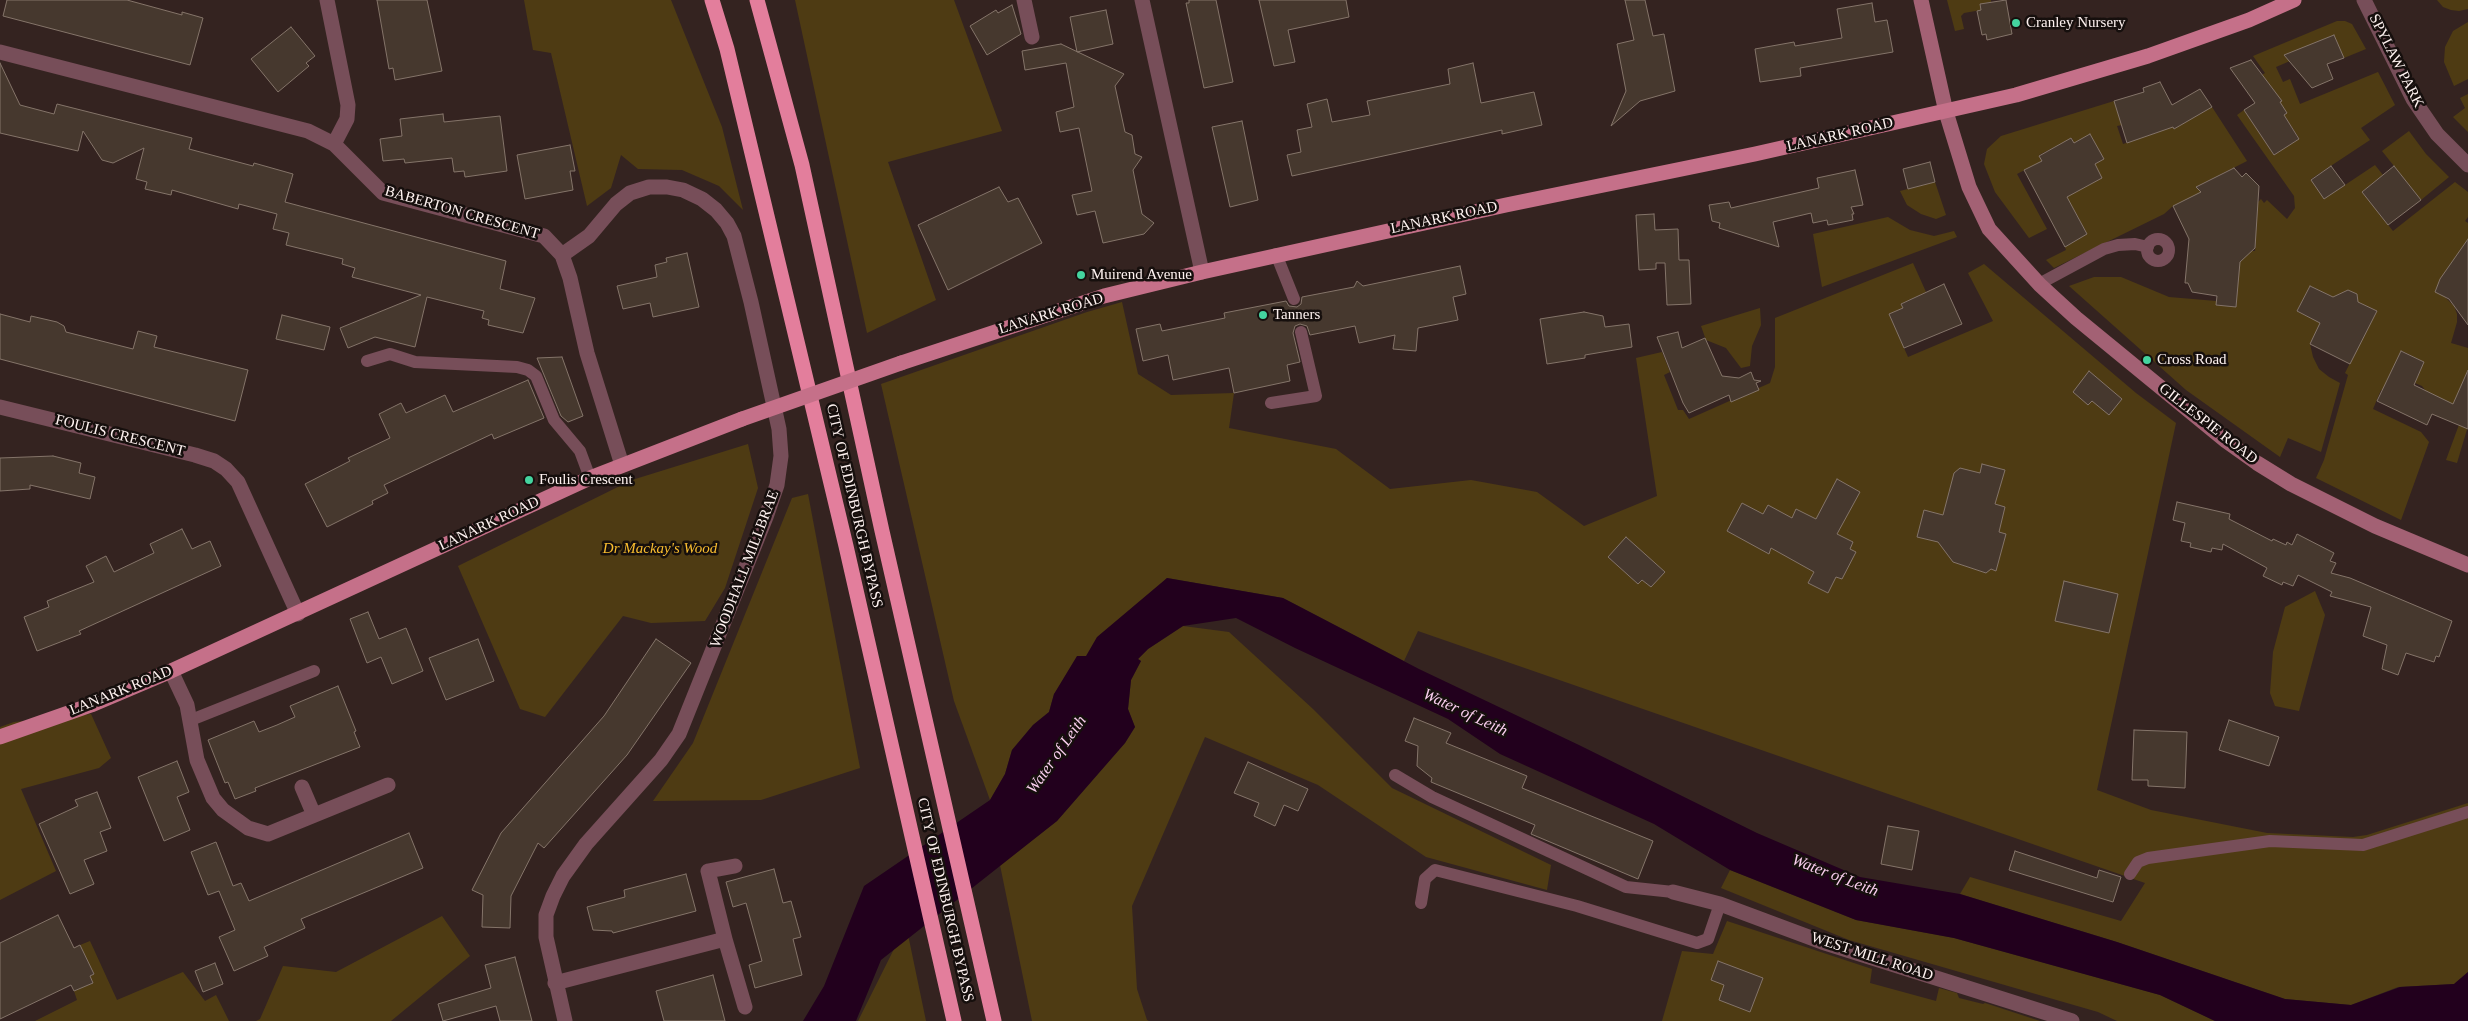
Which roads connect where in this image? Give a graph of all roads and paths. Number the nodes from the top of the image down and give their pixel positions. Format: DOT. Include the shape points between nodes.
graph roads {
  1 [pos="327,0"];
  2 [pos="704,0"];
  3 [pos="712,0"];
  4 [pos="757,0"];
  5 [pos="764,0"];
  6 [pos="1024,0"];
  7 [pos="1142,0"];
  8 [pos="1921,0"];
  9 [pos="2294,0"];
  10 [pos="2364,0"];
  11 [pos="769,36"];
  12 [pos="1032,37"];
  13 [pos="726,49"];
  14 [pos="0,52"];
  15 [pos="1946,112"];
  16 [pos="334,144"];
  17 [pos="2468,165"];
  18 [pos="2148,247"];
  19 [pos="1276,254"];
  20 [pos="562,255"];
  21 [pos="1202,272"];
  22 [pos="2039,284"];
  23 [pos="1294,299"];
  24 [pos="1301,332"];
  25 [pos="367,361"];
  26 [pos="1272,403"];
  27 [pos="0,407"];
  28 [pos="622,465"];
  29 [pos="590,478"];
  30 [pos="2468,565"];
  31 [pos="298,614"];
  32 [pos="171,671"];
  33 [pos="314,671"];
  34 [pos="191,720"];
  35 [pos="0,737"];
  36 [pos="1394,775"];
  37 [pos="388,785"];
  38 [pos="302,787"];
  39 [pos="2468,812"];
  40 [pos="314,815"];
  41 [pos="735,866"];
  42 [pos="2130,874"];
  43 [pos="1672,892"];
  44 [pos="1421,903"];
  45 [pos="1720,904"];
  46 [pos="725,938"];
  47 [pos="555,983"];
  48 [pos="745,1007"];
  49 [pos="565,1021"];
  50 [pos="954,1021"];
  51 [pos="994,1021"];
  52 [pos="2072,1021"];
  1 -- 16 [label="street" via="348,105 348,119"];
  2 -- 13 [label="highway"];
  3 -- 13 [label="highway, CITY OF EDINBURGH BYPASS"];
  4 -- 11 [label="highway, CITY OF EDINBURGH BYPASS"];
  5 -- 11 [label="highway"];
  6 -- 12 [label="street"];
  7 -- 21 [label="street"];
  8 -- 15 [label="main road, GILLESPIE ROAD"];
  9 -- 15 [label="main road, LANARK ROAD" via="2249,20 2148,56 2033,91"];
  10 -- 17 [label="street, SPYLAW PARK" via="2413,99 2437,134"];
  11 -- 51 [label="highway, CITY OF EDINBURGH BYPASS" via="802,165"];
  13 -- 50 [label="highway, CITY OF EDINBURGH BYPASS" via="846,546"];
  14 -- 16 [label="street, BABERTON CRESCENT" via="308,131"];
  15 -- 19 [label="main road, LANARK ROAD"];
  15 -- 22 [label="main road, GILLESPIE ROAD" via="1980,213 1989,229"];
  16 -- 20 [label="street, BABERTON CRESCENT" via="383,193 537,233"];
  18 -- 22 [label="lane" via="2134,244 2104,249"];
  19 -- 21 [label="main road, LANARK ROAD"];
  19 -- 23 [label="lane"];
  20 -- 28 [label="street, BABERTON CRESCENT" via="587,353"];
  20 -- 47 [label="street, WOODHALL MILLBRAE" via="589,236 616,204 630,193 649,187 683,190 716,210 734,236 779,429 781,456 777,485 766,517 679,734 661,760 586,844 553,896 546,915 546,937"];
  21 -- 28 [label="main road, LANARK ROAD, bridge" via="1104,296 901,363"];
  22 -- 30 [label="main road, GILLESPIE ROAD" via="2076,318 2257,463 2291,484 2375,526"];
  24 -- 26 [label="lane" via="1316,396"];
  25 -- 29 [label="lane" via="390,354 415,362 528,370 536,376 554,420 580,451"];
  27 -- 31 [label="street, FOULIS CRESCENT" via="195,454 226,469 238,482"];
  28 -- 29 [label="main road, LANARK ROAD"];
  29 -- 31 [label="main road, LANARK ROAD"];
  31 -- 32 [label="main road, LANARK ROAD"];
  32 -- 34 [label="street"];
  32 -- 35 [label="main road, LANARK ROAD" via="91,705"];
  33 -- 34 [label="lane"];
  34 -- 40 [label="street" via="197,760 213,798 223,810 248,828 268,834"];
  36 -- 43 [label="lane" via="1432,797 1626,887"];
  37 -- 40 [label="street"];
  38 -- 40 [label="street"];
  39 -- 42 [label="lane" via="2363,845 2270,841 2148,858 2138,862"];
  41 -- 46 [label="street" via="708,871"];
  43 -- 45 [label="street, WEST MILL ROAD"];
  44 -- 45 [label="lane" via="1425,878 1435,870 1577,906 1696,943 1708,939"];
  45 -- 52 [label="street, WEST MILL ROAD" via="1822,942"];
  46 -- 47 [label="street"];
  46 -- 48 [label="street"];
  47 -- 49 [label="street, WOODHALL MILLBRAE"];
}
